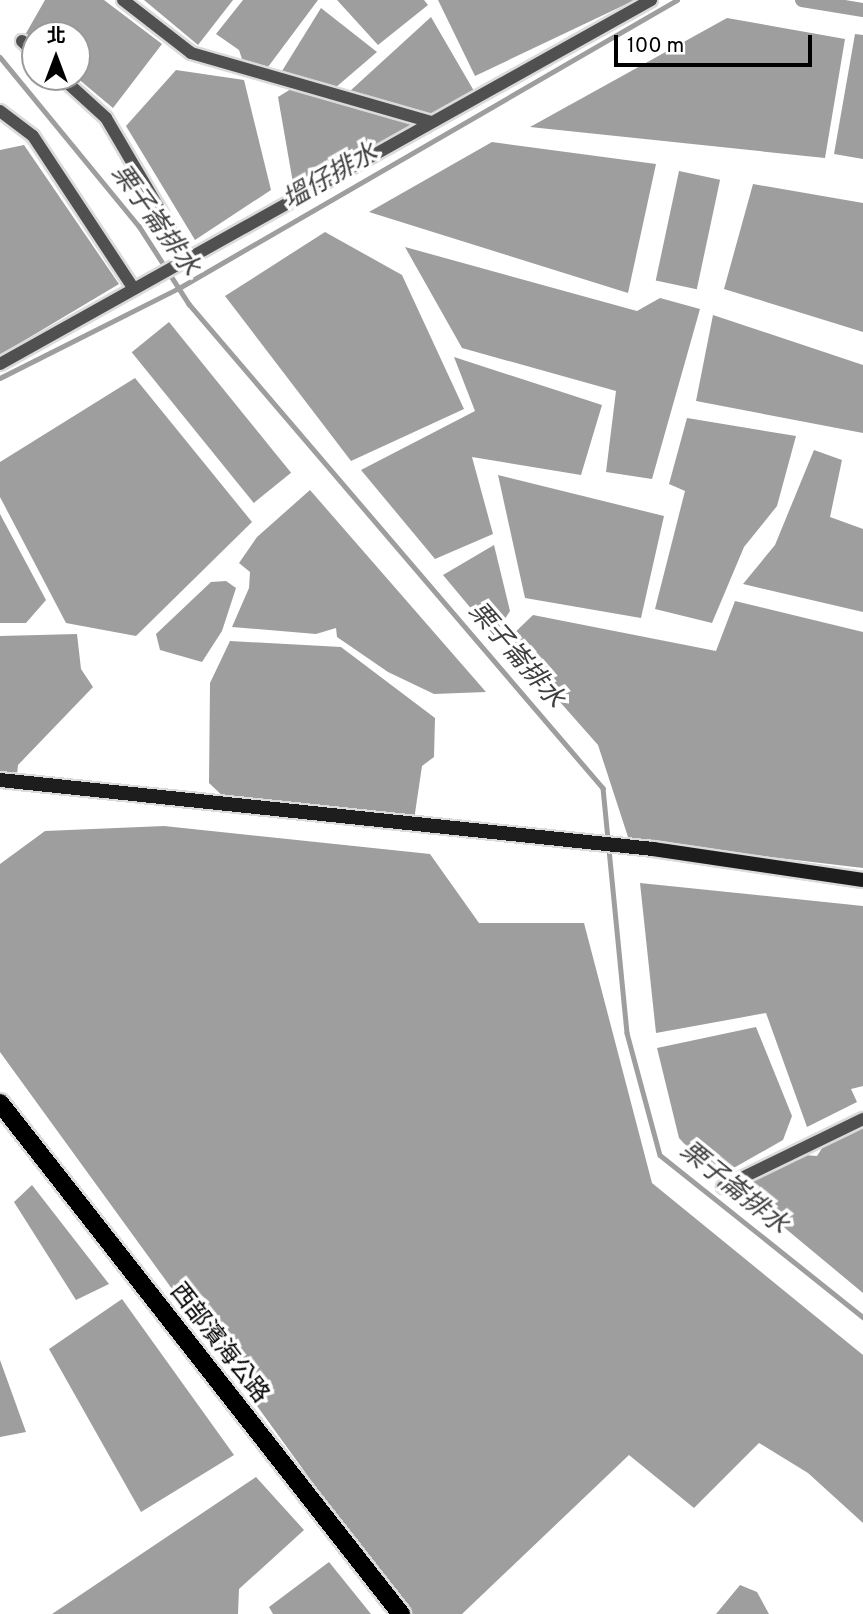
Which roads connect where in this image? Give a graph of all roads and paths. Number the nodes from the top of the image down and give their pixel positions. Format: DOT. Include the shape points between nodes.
graph roads {
  1 [pos="123,0"];
  2 [pos="651,0"];
  3 [pos="76,91"];
  4 [pos="0,111"];
  5 [pos="431,122"];
  6 [pos="188,258"];
  7 [pos="132,286"];
  8 [pos="0,364"];
  9 [pos="0,780"];
  10 [pos="863,880"];
  11 [pos="0,1103"];
  12 [pos="863,1119"];
  13 [pos="723,1187"];
  14 [pos="401,1614"];
  1 -- 5 [label="street" via="191,53"];
  2 -- 5 [label="street"];
  3 -- 6 [label="street" via="106,118"];
  4 -- 7 [label="street" via="33,136"];
  5 -- 6 [label="street"];
  6 -- 7 [label="street"];
  7 -- 8 [label="street"];
  9 -- 10 [label="main road" via="653,849"];
  11 -- 14 [label="main road, 西部濱海公路"];
  12 -- 13 [label="street"];
}
